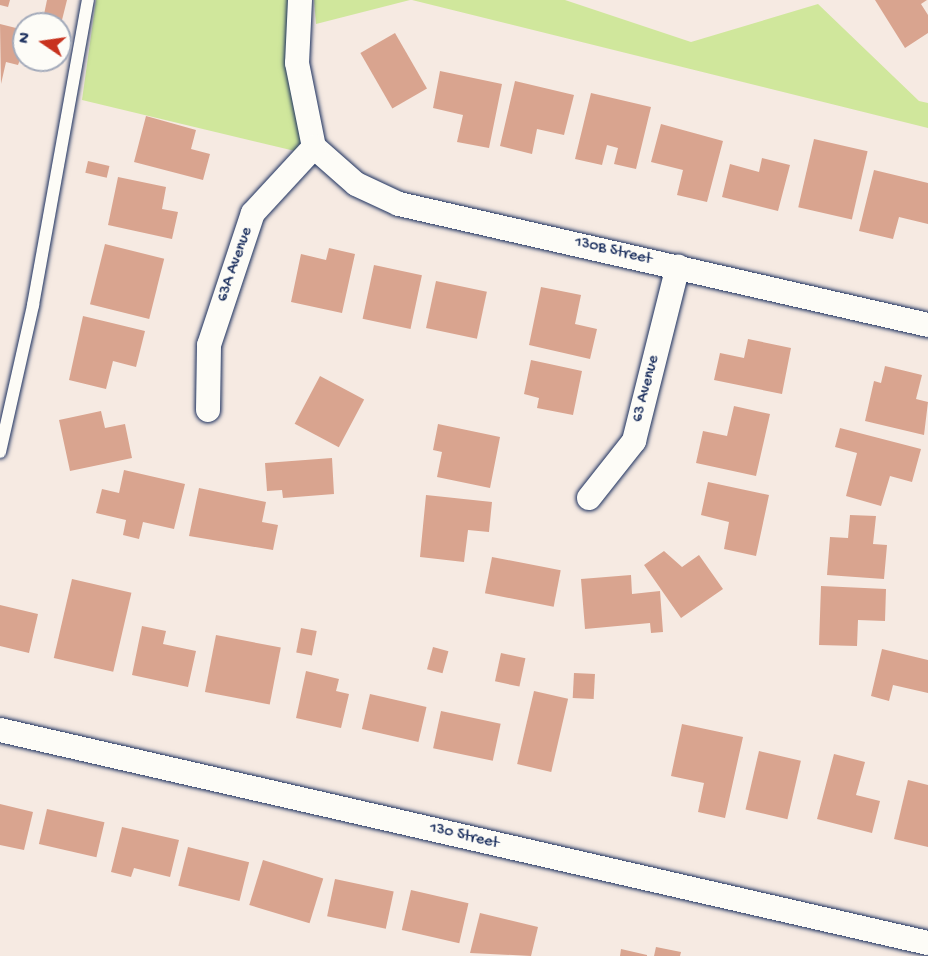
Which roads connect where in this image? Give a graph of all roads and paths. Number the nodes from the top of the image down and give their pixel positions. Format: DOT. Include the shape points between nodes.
graph roads {
  1 [pos="88,0"];
  2 [pos="300,0"];
  3 [pos="314,147"];
  4 [pos="678,266"];
  5 [pos="928,326"];
  6 [pos="208,410"];
  7 [pos="0,452"];
  8 [pos="589,498"];
  9 [pos="0,730"];
  10 [pos="928,944"];
  1 -- 7 [label="lane" via="33,305"];
  2 -- 3 [label="street" via="297,63"];
  3 -- 4 [label="street, 130B Street" via="356,184 399,204"];
  3 -- 6 [label="street, 63A Avenue" via="253,213 209,345"];
  4 -- 5 [label="street, 130B Street"];
  4 -- 8 [label="street, 63 Avenue" via="634,441"];
  9 -- 10 [label="street, 130 Street"];
}
